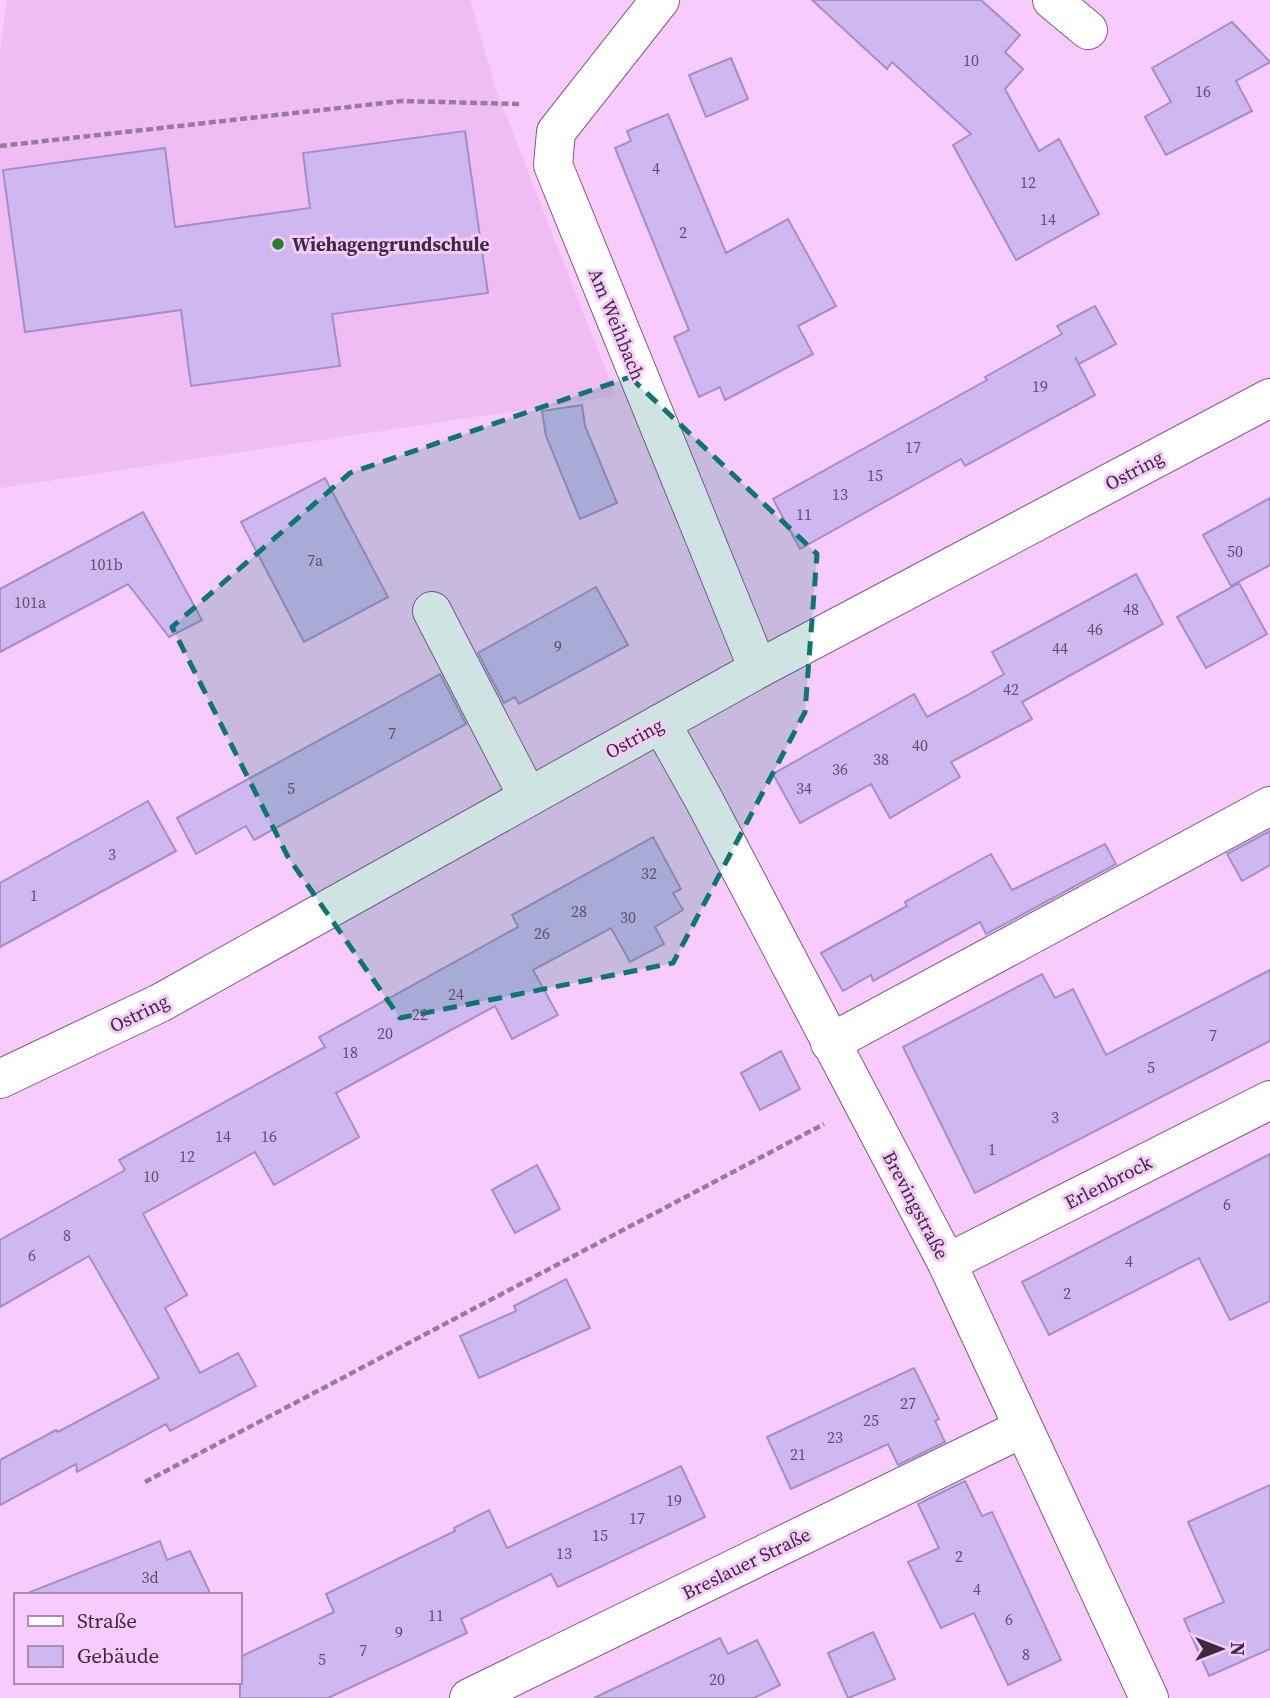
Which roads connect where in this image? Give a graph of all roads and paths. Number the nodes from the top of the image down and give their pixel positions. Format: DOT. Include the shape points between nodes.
graph roads {
  1 [pos="660,0"];
  2 [pos="1052,0"];
  3 [pos="1088,30"];
  4 [pos="577,105"];
  5 [pos="0,146"];
  6 [pos="1270,398"];
  7 [pos="432,611"];
  8 [pos="758,669"];
  9 [pos="661,723"];
  10 [pos="528,797"];
  11 [pos="1270,806"];
  12 [pos="830,1043"];
  13 [pos="0,1079"];
  14 [pos="1270,1100"];
  15 [pos="862,1104"];
  16 [pos="947,1263"];
  17 [pos="1023,1428"];
  18 [pos="145,1482"];
  19 [pos="469,1698"];
  20 [pos="1149,1698"];
  1 -- 4 [label="street, Am Weihbach"];
  2 -- 3 [label="street"];
  4 -- 5 [label="path" via="402,101"];
  4 -- 8 [label="street, Am Weihbach" via="556,132 553,165"];
  6 -- 8 [label="street, Ostring"];
  7 -- 10 [label="street"];
  8 -- 9 [label="street, Ostring"];
  9 -- 10 [label="street, Ostring"];
  9 -- 12 [label="street, Brevingstraße"];
  10 -- 13 [label="street, Ostring" via="160,1003"];
  11 -- 12 [label="street"];
  12 -- 15 [label="street, Brevingstraße"];
  14 -- 16 [label="street, Erlenbrock"];
  15 -- 16 [label="street, Brevingstraße"];
  15 -- 18 [label="path"];
  16 -- 17 [label="street, Brevingstraße"];
  17 -- 19 [label="street, Breslauer Straße"];
  17 -- 20 [label="street, Brevingstraße"];
}
